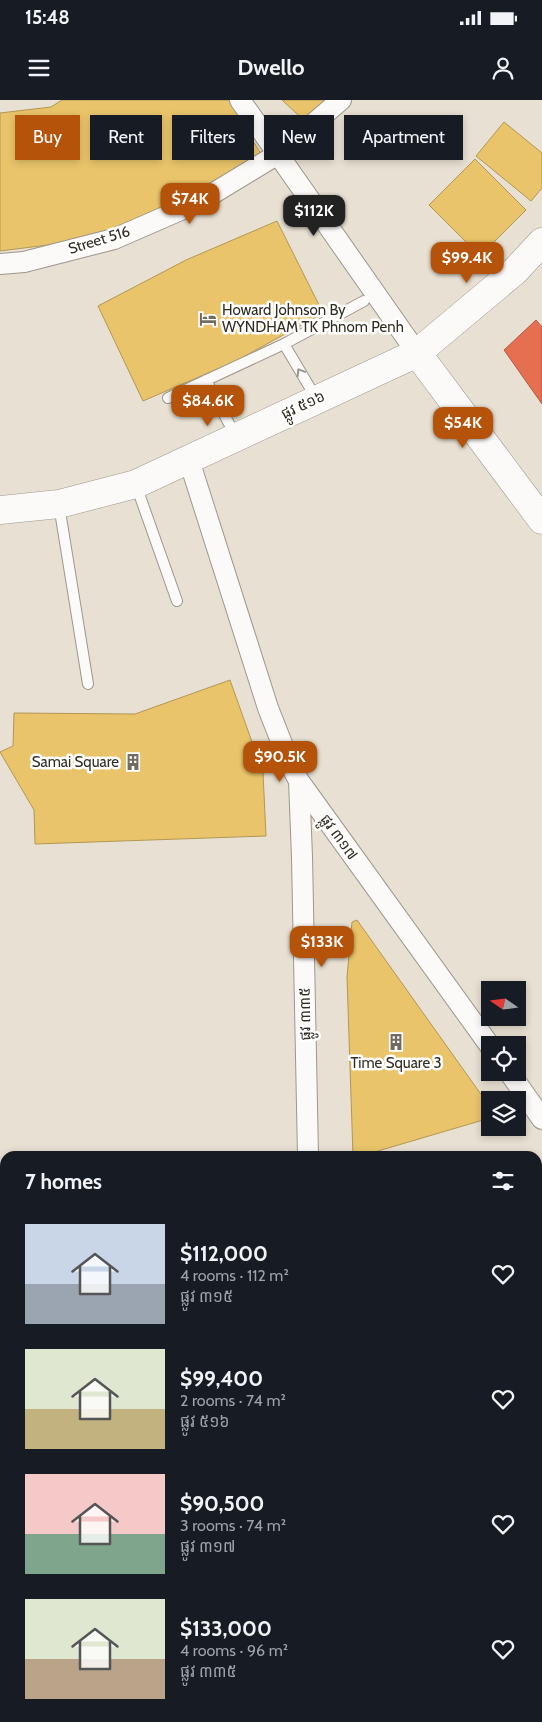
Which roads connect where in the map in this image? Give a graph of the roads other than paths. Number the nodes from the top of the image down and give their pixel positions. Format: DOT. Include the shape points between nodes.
graph roads {
  1 [pos="240,100"];
  2 [pos="342,100"];
  3 [pos="324,115"];
  4 [pos="264,134"];
  5 [pos="268,160"];
  6 [pos="282,160"];
  7 [pos="542,242"];
  8 [pos="0,264"];
  9 [pos="364,301"];
  10 [pos="284,344"];
  11 [pos="417,353"];
  12 [pos="206,380"];
  13 [pos="168,398"];
  14 [pos="316,399"];
  15 [pos="236,437"];
  16 [pos="189,460"];
  17 [pos="136,484"];
  18 [pos="59,504"];
  19 [pos="0,510"];
  20 [pos="542,520"];
  21 [pos="177,601"];
  22 [pos="88,684"];
  23 [pos="299,781"];
  24 [pos="483,1036"];
  25 [pos="516,1081"];
  26 [pos="539,1109"];
  27 [pos="308,1151"];
  1 -- 4 [label="street"];
  2 -- 3 [label="street, Street 516"];
  5 -- 8 [label="street, Street 516" via="199,202 114,238 24,262"];
  6 -- 11 [label="street"];
  7 -- 11 [label="street, ផ្លូវ ៥១៦" via="515,271"];
  9 -- 10 [label="lane"];
  10 -- 12 [label="lane"];
  14 -- 10 [label="lane, one-way"];
  11 -- 14 [label="street, ផ្លូវ ៥១៦"];
  11 -- 20 [label="street"];
  12 -- 13 [label="lane"];
  12 -- 15 [label="lane"];
  14 -- 15 [label="street, ផ្លូវ ៥១៦"];
  15 -- 16 [label="street, ផ្លូវ ៥១៦"];
  16 -- 17 [label="street, ផ្លូវ ៥១៦"];
  16 -- 23 [label="street, ផ្លូវ ៣១៧" via="268,708"];
  17 -- 18 [label="street, ផ្លូវ ៥១៦"];
  17 -- 21 [label="lane"];
  18 -- 19 [label="street, ផ្លូវ ៥១៦"];
  18 -- 22 [label="lane"];
  23 -- 24 [label="street, ផ្លូវ ៣១៧"];
  23 -- 27 [label="street, ផ្លូវ ៣៣៥"];
  25 -- 26 [label="street"];
}
